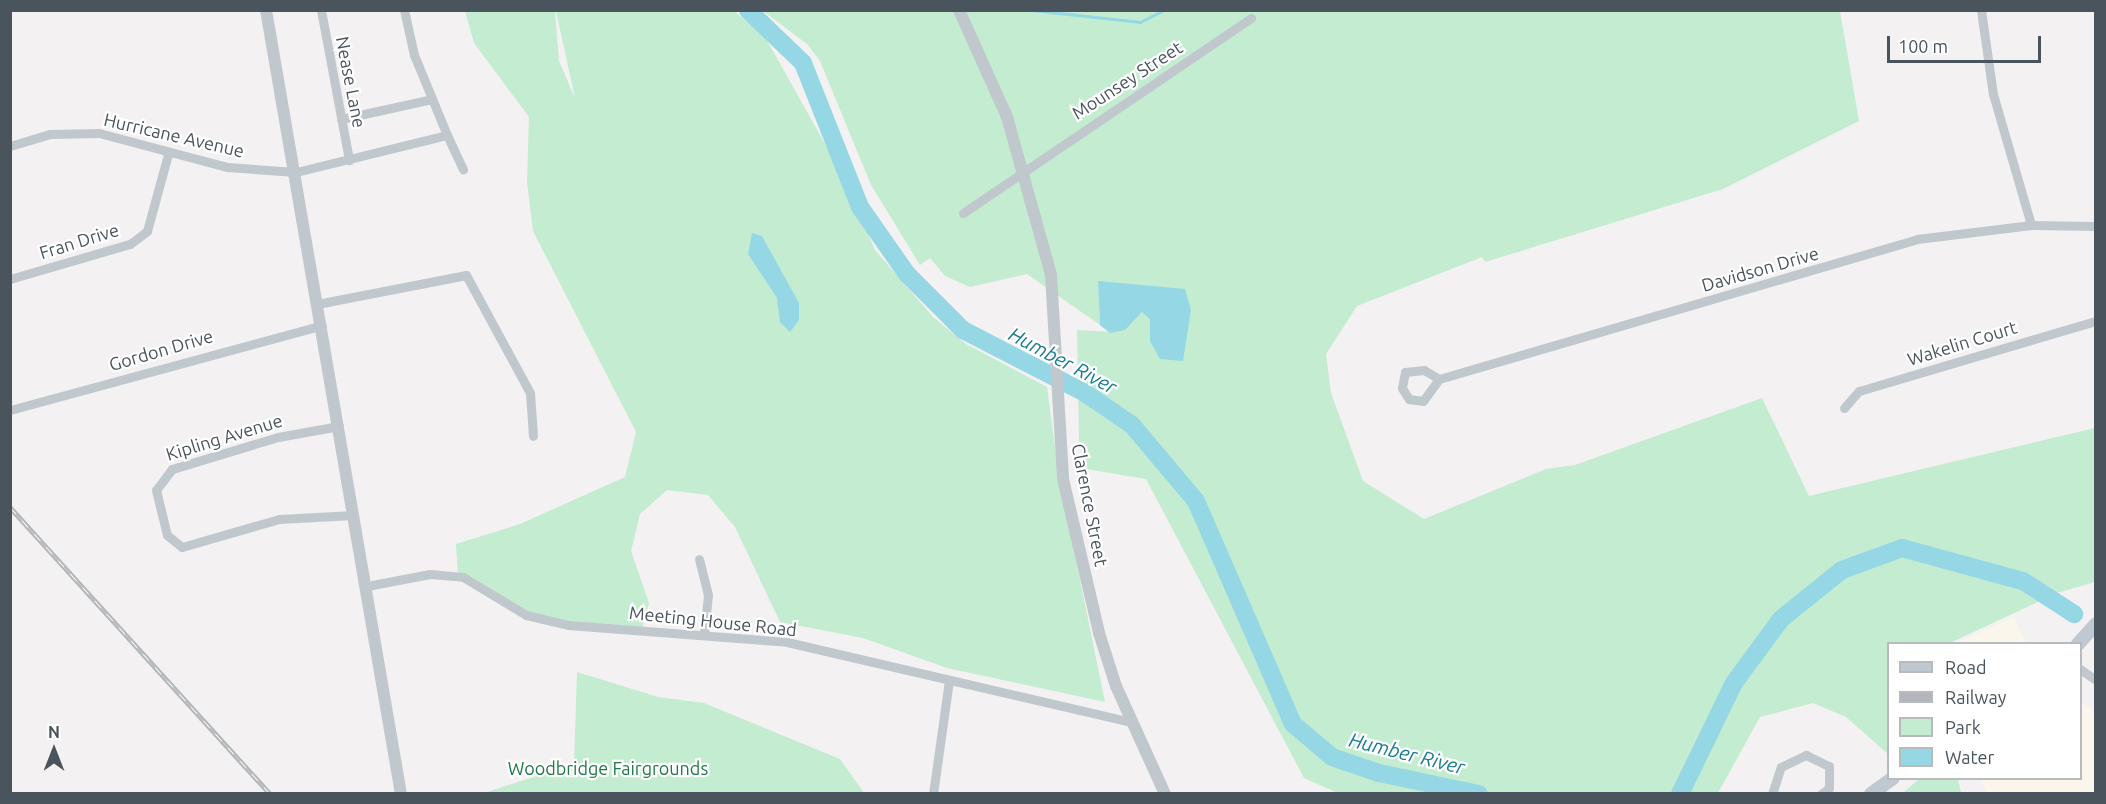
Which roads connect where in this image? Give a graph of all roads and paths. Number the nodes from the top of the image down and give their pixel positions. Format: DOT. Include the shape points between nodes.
graph roads {
  1 [pos="266,10"];
  2 [pos="321,10"];
  3 [pos="404,10"];
  4 [pos="958,10"];
  5 [pos="1981,10"];
  6 [pos="1251,18"];
  7 [pos="432,99"];
  8 [pos="341,119"];
  9 [pos="447,135"];
  10 [pos="10,146"];
  11 [pos="168,154"];
  12 [pos="349,160"];
  13 [pos="463,169"];
  14 [pos="1022,169"];
  15 [pos="296,172"];
  16 [pos="963,213"];
  17 [pos="2031,225"];
  18 [pos="2096,226"];
  19 [pos="10,279"];
  20 [pos="317,304"];
  21 [pos="2096,321"];
  22 [pos="322,325"];
  23 [pos="1439,379"];
  24 [pos="1844,408"];
  25 [pos="10,410"];
  26 [pos="339,426"];
  27 [pos="533,436"];
  28 [pos="354,515"];
  29 [pos="699,559"];
  30 [pos="367,586"];
  31 [pos="2096,624"];
  32 [pos="704,634"];
  33 [pos="2080,642"];
  34 [pos="2082,670"];
  35 [pos="949,680"];
  36 [pos="2096,680"];
  37 [pos="1132,722"];
  38 [pos="1890,780"];
  39 [pos="1828,792"];
  40 [pos="401,794"];
  41 [pos="933,794"];
  42 [pos="1165,794"];
  43 [pos="1772,794"];
  44 [pos="1871,794"];
  1 -- 15 [label="street"];
  2 -- 8 [label="street, Nease Lane"];
  3 -- 7 [label="street"];
  4 -- 14 [label="street, Clarence Street" via="1007,117"];
  5 -- 17 [label="street" via="1993,94"];
  6 -- 14 [label="street, Mounsey Street"];
  7 -- 8 [label="street"];
  7 -- 9 [label="street"];
  8 -- 12 [label="street, Nease Lane"];
  9 -- 12 [label="street, Hurricane Avenue"];
  9 -- 13 [label="street"];
  10 -- 11 [label="street, Hurricane Avenue" via="50,134 99,133"];
  11 -- 15 [label="street, Hurricane Avenue" via="227,167"];
  11 -- 19 [label="street, Fran Drive" via="147,231 130,244"];
  12 -- 15 [label="street, Hurricane Avenue"];
  14 -- 16 [label="street, Mounsey Street"];
  14 -- 37 [label="street, Clarence Street" via="1051,275 1055,401 1063,479 1097,625"];
  15 -- 20 [label="street"];
  17 -- 18 [label="street, Davidson Drive"];
  17 -- 23 [label="street, Davidson Drive" via="1917,239"];
  20 -- 22 [label="street"];
  20 -- 27 [label="street" via="466,275 530,393"];
  21 -- 24 [label="street, Wakelin Court" via="1859,391"];
  22 -- 25 [label="street, Gordon Drive"];
  22 -- 26 [label="street"];
  26 -- 28 [label="street"];
  26 -- 28 [label="street, Kipling Avenue" via="278,437 172,469 156,490 167,535 182,547 279,519"];
  28 -- 30 [label="street"];
  29 -- 32 [label="street" via="708,595"];
  30 -- 32 [label="street, Meeting House Road" via="430,574 463,577 526,615 568,625"];
  30 -- 40 [label="street"];
  31 -- 33 [label="main road"];
  32 -- 35 [label="street, Meeting House Road" via="787,642"];
  34 -- 36 [label="street"];
  35 -- 37 [label="street, Meeting House Road"];
  35 -- 41 [label="street"];
  37 -- 42 [label="street, Clarence Street"];
  38 -- 44 [label="main road"];
  39 -- 43 [label="street" via="1829,766 1806,755 1781,767"];
}
